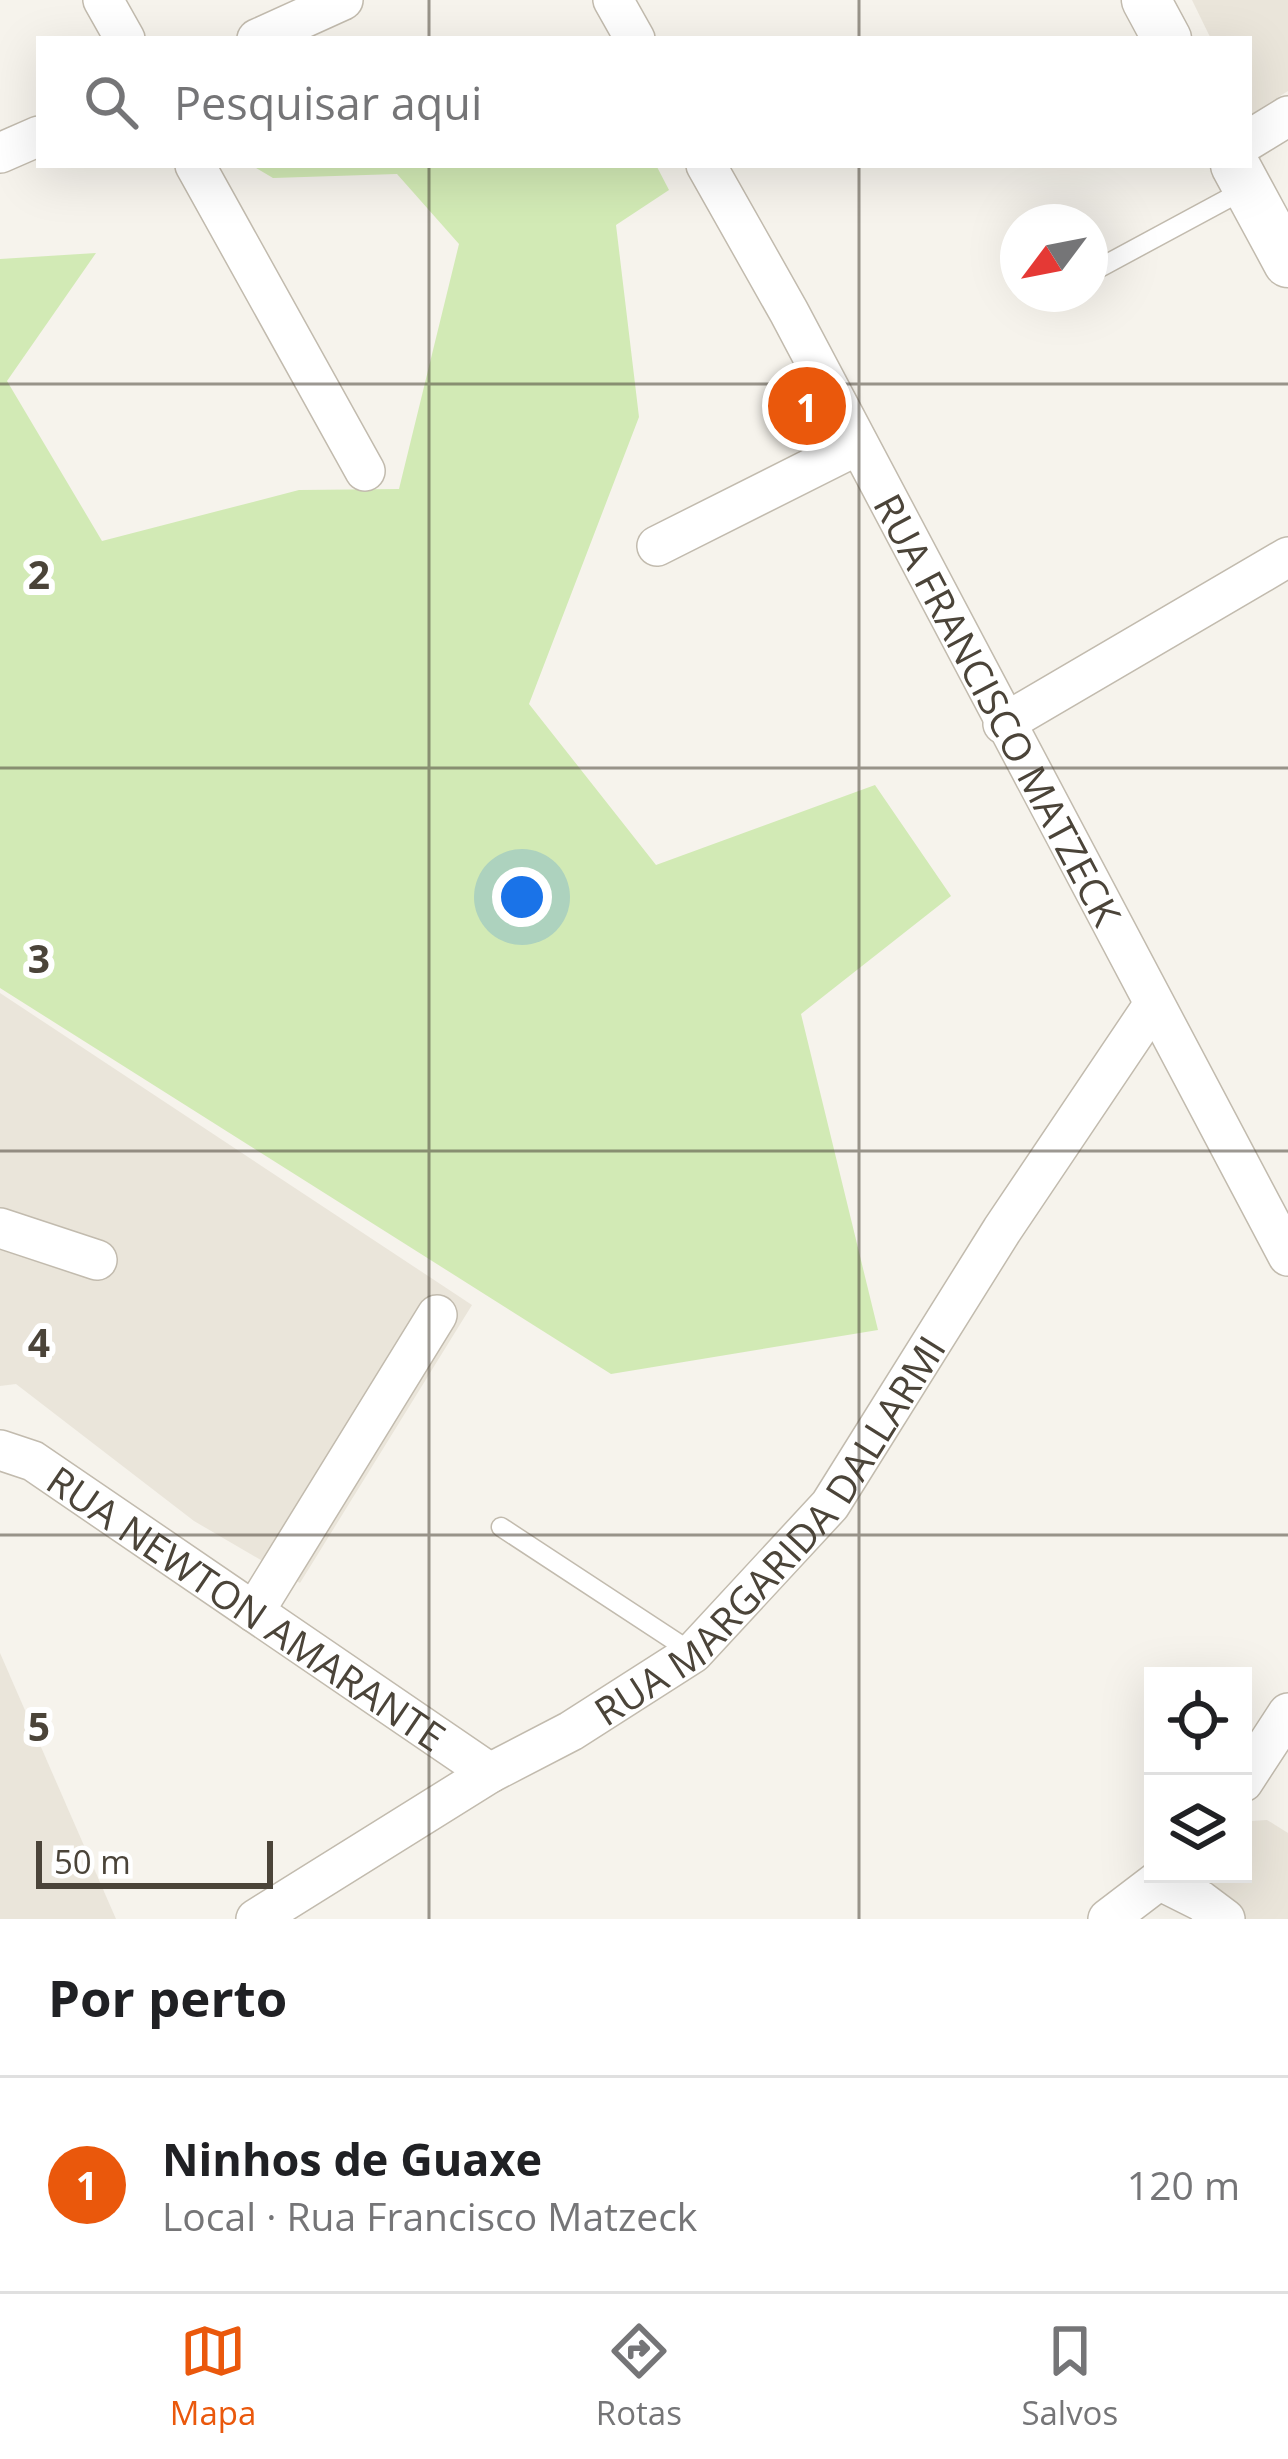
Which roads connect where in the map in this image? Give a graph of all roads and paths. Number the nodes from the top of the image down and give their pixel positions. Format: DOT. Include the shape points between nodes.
graph roads {
  1 [pos="103,0"];
  2 [pos="343,0"];
  3 [pos="613,0"];
  4 [pos="123,36"];
  5 [pos="264,36"];
  6 [pos="633,36"];
  7 [pos="1288,116"];
  8 [pos="36,137"];
  9 [pos="1252,138"];
  10 [pos="0,153"];
  11 [pos="197,168"];
  12 [pos="708,168"];
  13 [pos="1242,176"];
  14 [pos="1288,263"];
  15 [pos="1108,264"];
  16 [pos="858,445"];
  17 [pos="365,471"];
  18 [pos="657,546"];
  19 [pos="1288,557"];
  20 [pos="1003,724"];
  21 [pos="1154,1004"];
  22 [pos="0,1228"];
  23 [pos="1288,1256"];
  24 [pos="97,1260"];
  25 [pos="437,1315"];
  26 [pos="0,1450"];
  27 [pos="501,1527"];
  28 [pos="254,1612"];
  29 [pos="693,1653"];
  30 [pos="1288,1713"];
  31 [pos="490,1773"];
  32 [pos="1248,1775"];
  33 [pos="1156,1883"];
  34 [pos="1173,1883"];
  35 [pos="256,1919"];
  36 [pos="1108,1919"];
  37 [pos="1225,1919"];
  1 -- 4 [label="street"];
  2 -- 5 [label="street"];
  3 -- 6 [label="street"];
  7 -- 9 [label="street"];
  8 -- 10 [label="street"];
  11 -- 17 [label="street"];
  12 -- 16 [label="street, RUA FRANCISCO MATZECK"];
  13 -- 14 [label="street"];
  13 -- 15 [label="lane" via="1201,217"];
  16 -- 18 [label="street"];
  16 -- 20 [label="street, RUA FRANCISCO MATZECK"];
  19 -- 20 [label="street"];
  20 -- 21 [label="street, RUA FRANCISCO MATZECK"];
  21 -- 23 [label="street, RUA FRANCISCO MATZECK"];
  21 -- 29 [label="street, RUA MARGARIDA DALLARMI" via="830,1505"];
  22 -- 24 [label="street"];
  25 -- 28 [label="street"];
  26 -- 28 [label="street, RUA NEWTON AMARANTE" via="33,1461"];
  27 -- 29 [label="lane"];
  28 -- 31 [label="street, RUA NEWTON AMARANTE"];
  29 -- 31 [label="street, RUA MARGARIDA DALLARMI"];
  30 -- 32 [label="street"];
  31 -- 35 [label="street, RUA MARGARIDA DALLARMI"];
  33 -- 36 [label="street"];
  34 -- 37 [label="street"];
}
